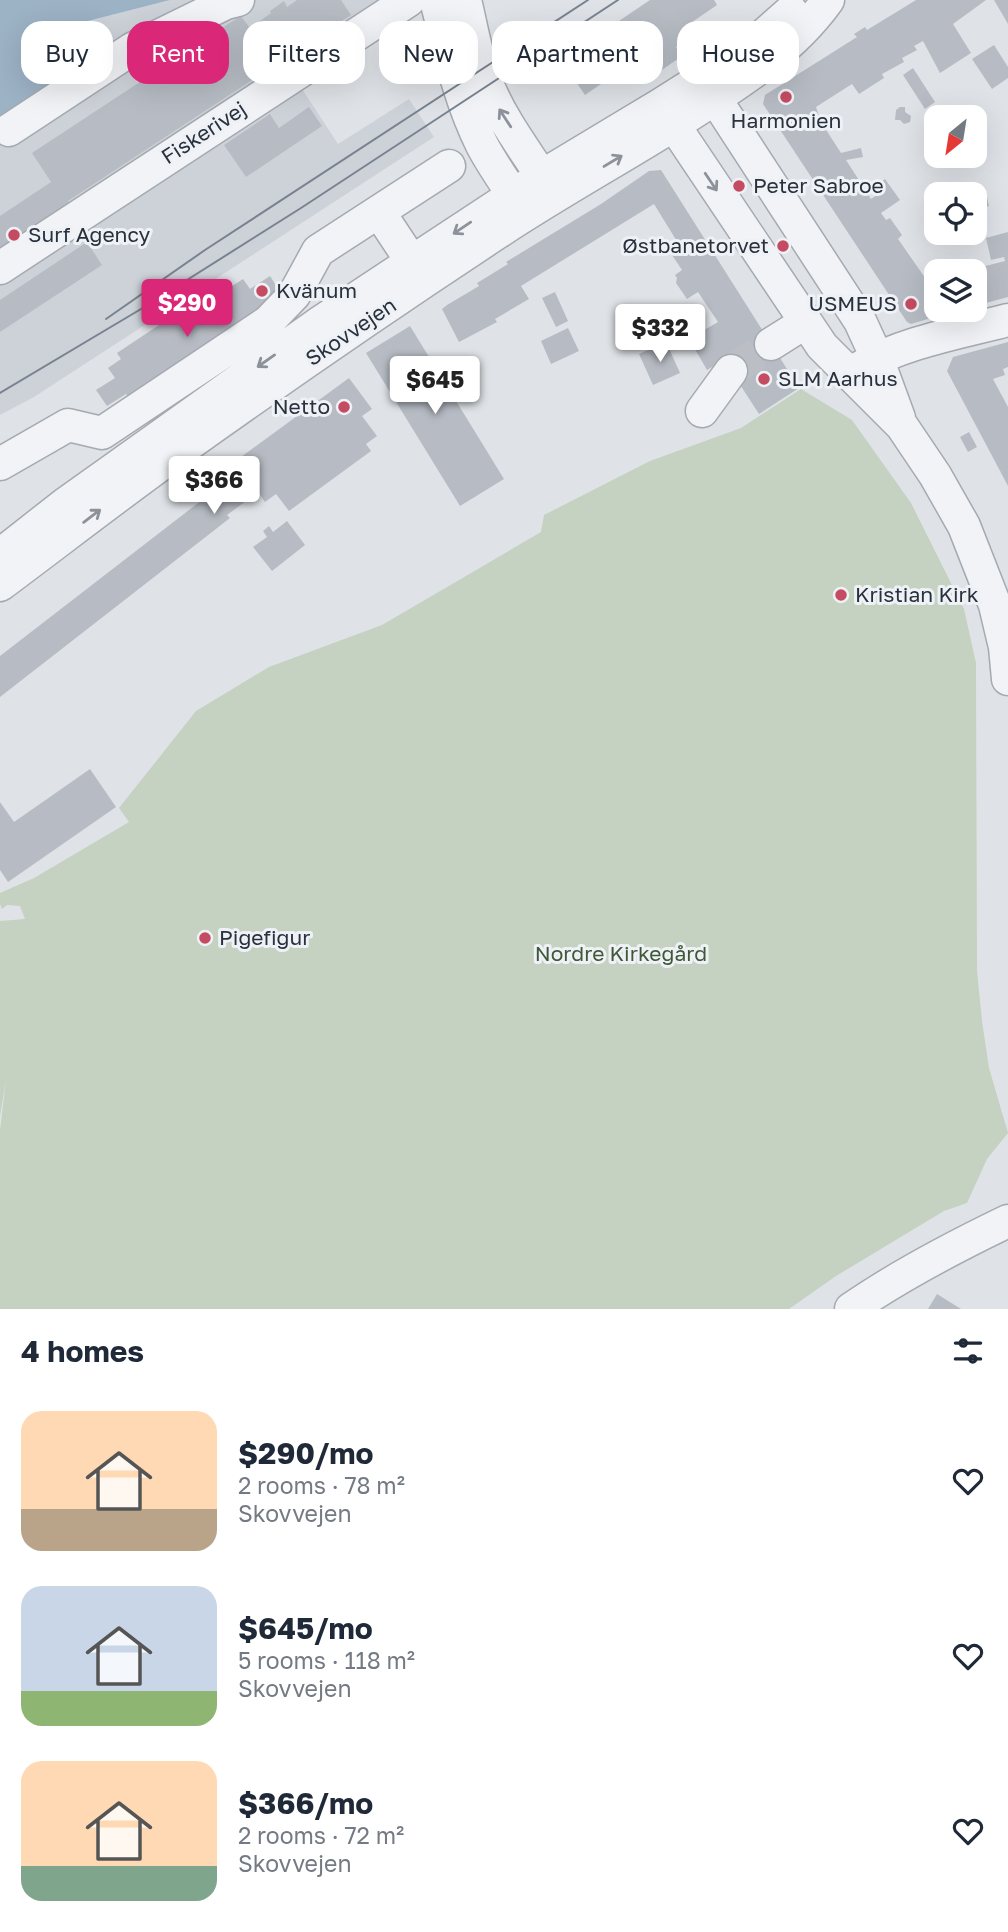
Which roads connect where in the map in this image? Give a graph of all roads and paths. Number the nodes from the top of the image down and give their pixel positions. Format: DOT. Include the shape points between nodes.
graph roads {
  1 [pos="238,0"];
  2 [pos="409,0"];
  3 [pos="436,0"];
  4 [pos="466,0"];
  5 [pos="802,0"];
  6 [pos="828,0"];
  7 [pos="371,9"];
  8 [pos="708,89"];
  9 [pos="667,115"];
  10 [pos="9,130"];
  11 [pos="449,166"];
  12 [pos="549,186"];
  13 [pos="519,205"];
  14 [pos="379,212"];
  15 [pos="0,268"];
  16 [pos="419,271"];
  17 [pos="1008,320"];
  18 [pos="806,322"];
  19 [pos="771,344"];
  20 [pos="877,358"];
  21 [pos="732,372"];
  22 [pos="848,374"];
  23 [pos="702,411"];
  24 [pos="902,426"];
  25 [pos="0,464"];
  26 [pos="0,555"];
  27 [pos="0,585"];
  28 [pos="1008,679"];
  29 [pos="1008,1222"];
  30 [pos="851,1309"];
  1 -- 10 [label="street" via="132,49"];
  2 -- 7 [label="street, Fiskerivej"];
  3 -- 13 [label="street" via="463,101 486,153"];
  12 -- 4 [label="street, one-way" via="488,85"];
  5 -- 8 [label="street"];
  6 -- 8 [label="street" via="768,62"];
  7 -- 15 [label="street, Fiskerivej"];
  8 -- 9 [label="street, Skovvejen"];
  8 -- 20 [label="street" via="860,321"];
  9 -- 12 [label="street, Skovvejen"];
  9 -- 18 [label="street, one-way"];
  11 -- 14 [label="street"];
  12 -- 13 [label="street, Skovvejen"];
  13 -- 16 [label="street, Skovvejen"];
  14 -- 16 [label="street"];
  14 -- 25 [label="street" via="318,251 293,295 268,322 102,433 68,425"];
  16 -- 26 [label="street, Skovvejen, one-way" via="322,321"];
  27 -- 16 [label="street, Skovvejen, one-way" via="336,341"];
  17 -- 20 [label="street"];
  18 -- 19 [label="street"];
  18 -- 22 [label="street"];
  20 -- 22 [label="street"];
  20 -- 24 [label="street"];
  21 -- 23 [label="street"];
  22 -- 24 [label="street"];
  24 -- 28 [label="street" via="964,526 995,605"];
  29 -- 30 [label="street" via="966,1241"];
}
